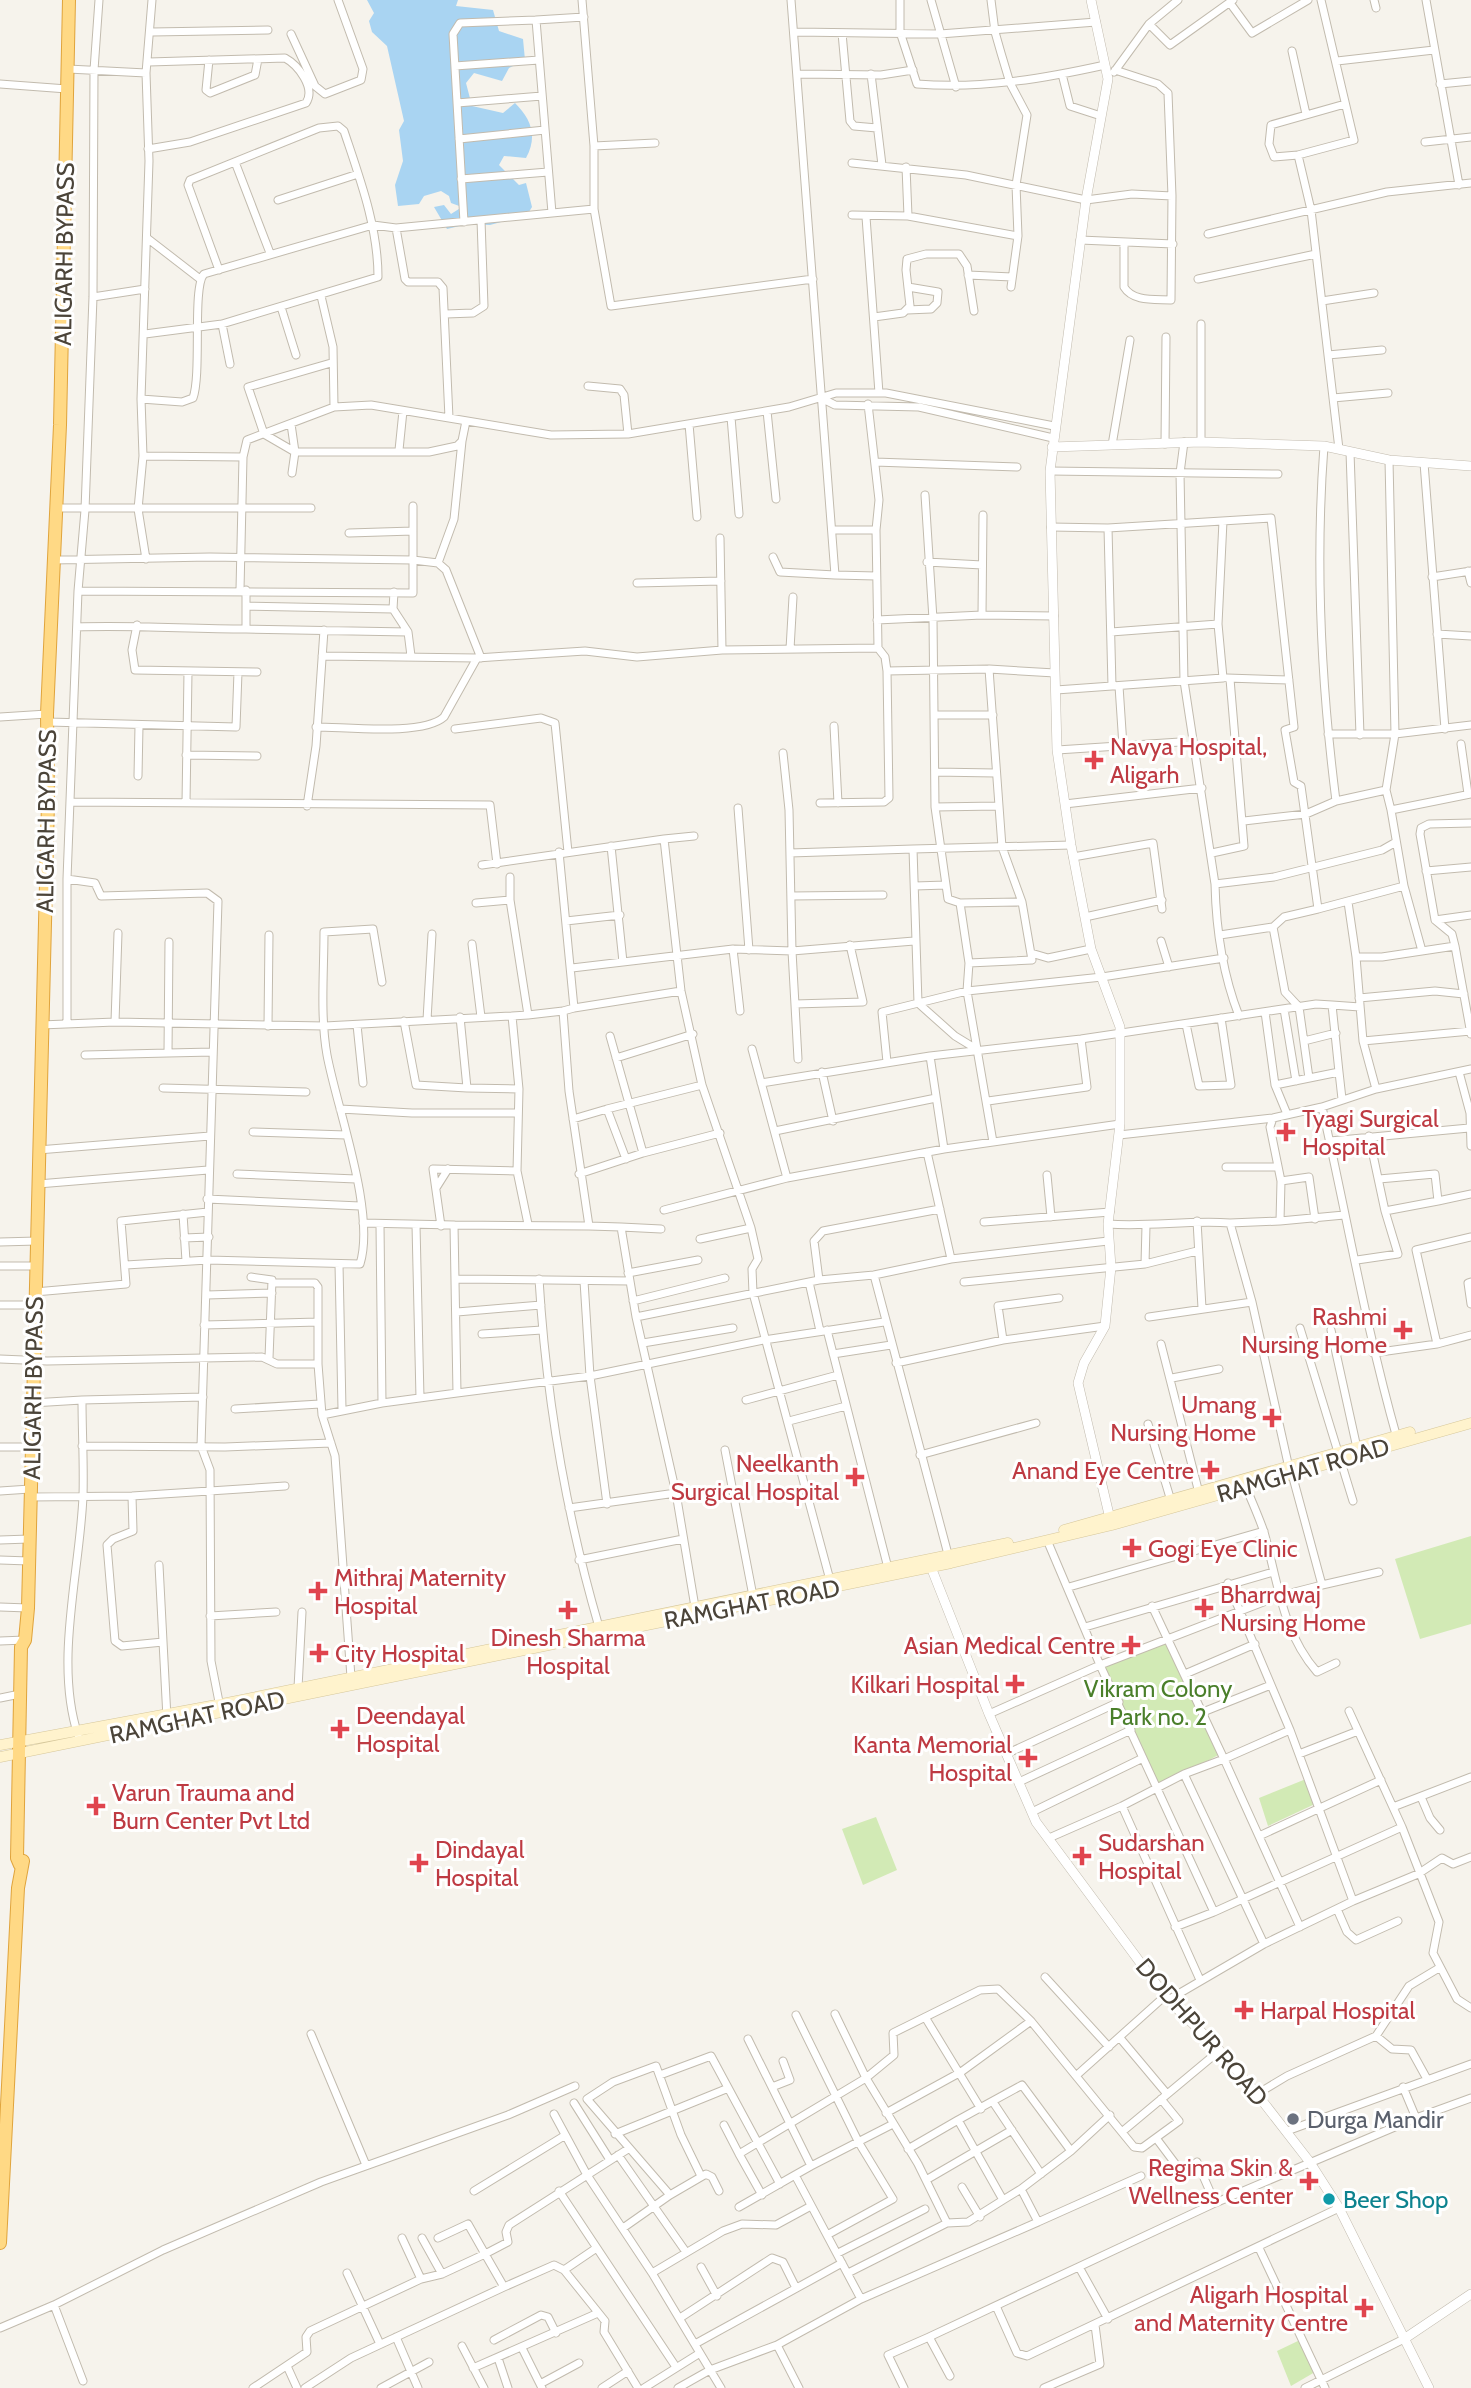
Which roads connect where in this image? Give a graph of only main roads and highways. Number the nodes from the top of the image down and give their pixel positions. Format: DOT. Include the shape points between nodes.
graph roads {
  1 [pos="69,0"];
  2 [pos="1471,1416"];
  3 [pos="1471,1423"];
  4 [pos="1397,1439"];
  5 [pos="1337,1457"];
  6 [pos="1290,1471"];
  7 [pos="1111,1522"];
  8 [pos="950,1559"];
  9 [pos="930,1564"];
  10 [pos="25,1641"];
  11 [pos="220,1708"];
  12 [pos="0,1745"];
  13 [pos="22,1746"];
  14 [pos="0,1757"];
  15 [pos="3,2142"];
  16 [pos="1,2216"];
  17 [pos="0,2244"];
  1 -- 10 [label="highway, ALIGARH BYPASS" via="72,69 50,719 44,1149 35,1299 41,1361 31,1447 36,1495 29,1539"];
  2 -- 4 [label="main road, RAMGHAT ROAD"];
  3 -- 4 [label="main road, RAMGHAT ROAD"];
  4 -- 5 [label="main road, RAMGHAT ROAD"];
  4 -- 5 [label="main road, RAMGHAT ROAD"];
  5 -- 6 [label="main road, RAMGHAT ROAD"];
  6 -- 7 [label="main road, RAMGHAT ROAD"];
  6 -- 7 [label="main road, RAMGHAT ROAD" via="1199,1493"];
  7 -- 8 [label="main road, RAMGHAT ROAD"];
  7 -- 8 [label="main road, RAMGHAT ROAD"];
  8 -- 9 [label="main road, RAMGHAT ROAD"];
  9 -- 11 [label="main road, RAMGHAT ROAD"];
  9 -- 11 [label="main road, RAMGHAT ROAD" via="888,1568 695,1607"];
  10 -- 13 [label="highway, ALIGARH BYPASS" via="21,1647"];
  10 -- 13 [label="highway, ALIGARH BYPASS" via="30,1646"];
  11 -- 13 [label="main road, RAMGHAT ROAD"];
  12 -- 13 [label="main road"];
  13 -- 14 [label="main road"];
  13 -- 15 [label="highway, ALIGARH BYPASS" via="20,1865"];
  15 -- 16 [label="highway, ALIGARH BYPASS"];
  16 -- 17 [label="highway, ALIGARH BYPASS"];
}
